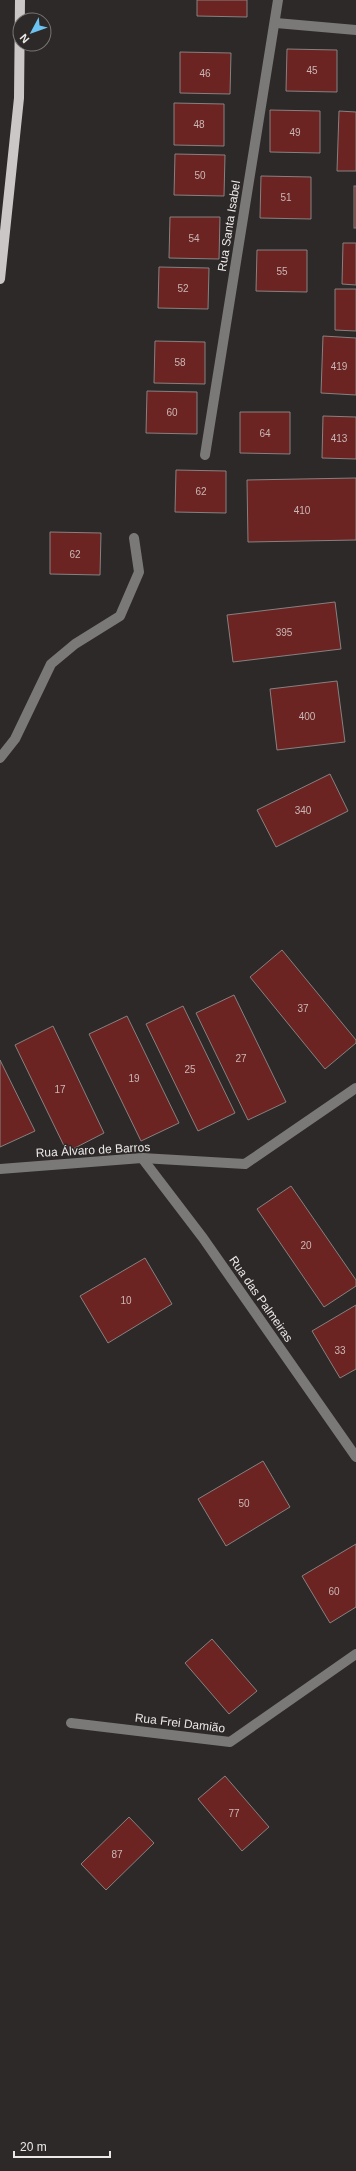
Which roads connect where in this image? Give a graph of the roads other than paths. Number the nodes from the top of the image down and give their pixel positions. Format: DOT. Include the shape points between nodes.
graph roads {
  1 [pos="20,0"];
  2 [pos="278,0"];
  3 [pos="276,23"];
  4 [pos="356,30"];
  5 [pos="0,279"];
  6 [pos="205,456"];
  7 [pos="134,538"];
  8 [pos="0,758"];
  9 [pos="356,1088"];
  10 [pos="142,1158"];
  11 [pos="0,1169"];
  12 [pos="356,1457"];
  13 [pos="356,1654"];
  14 [pos="71,1722"];
  1 -- 5 [label="main road" via="19,98"];
  2 -- 3 [label="street, Rua Santa Isabel"];
  3 -- 4 [label="street"];
  3 -- 6 [label="street, Rua Santa Isabel"];
  7 -- 8 [label="street" via="138,572 120,616 75,644 51,664 15,739"];
  9 -- 10 [label="street, Rua Álvaro de Barros" via="245,1164"];
  10 -- 11 [label="street, Rua Álvaro de Barros"];
  10 -- 12 [label="street, Rua das Palmeiras" via="202,1238"];
  13 -- 14 [label="street, Rua Frei Damião" via="230,1742"];
}
